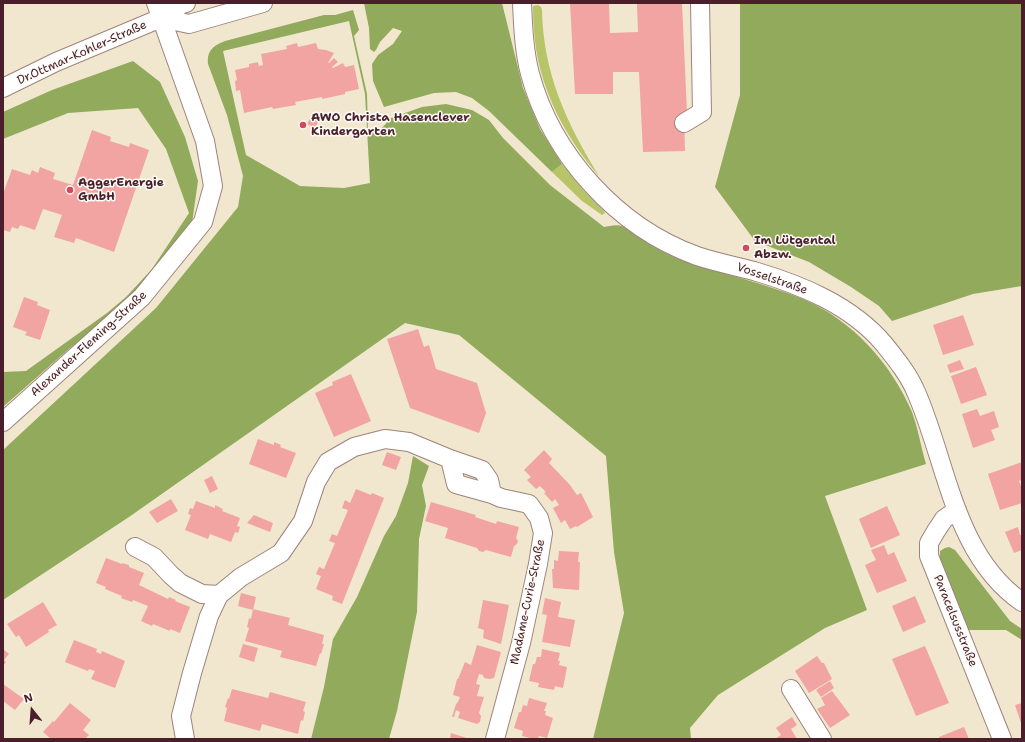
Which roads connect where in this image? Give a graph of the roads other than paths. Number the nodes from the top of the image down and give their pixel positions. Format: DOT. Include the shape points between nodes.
graph roads {
  1 [pos="186,3"];
  2 [pos="263,3"];
  3 [pos="522,3"];
  4 [pos="700,3"];
  5 [pos="159,11"];
  6 [pos="3,88"];
  7 [pos="684,122"];
  8 [pos="3,422"];
  9 [pos="957,510"];
  10 [pos="135,548"];
  11 [pos="219,595"];
  12 [pos="1021,599"];
  13 [pos="791,689"];
  14 [pos="185,739"];
  15 [pos="495,739"];
  16 [pos="822,739"];
  17 [pos="1002,739"];
  1 -- 5 [label="street, Dr.Ottmar-Kohler-Straße"];
  2 -- 5 [label="street" via="189,24"];
  3 -- 9 [label="street, Vosselstraße" via="530,73 539,100 554,131 588,180 621,214 660,239 697,255 798,286 828,300 857,319 887,347 901,365 916,392"];
  4 -- 7 [label="street" via="702,112"];
  5 -- 6 [label="street, Dr.Ottmar-Kohler-Straße"];
  5 -- 8 [label="street, Alexander-Fleming-Straße" via="205,141 213,186 203,222 142,297"];
  9 -- 12 [label="street, Vosselstraße" via="980,560 1004,588"];
  9 -- 17 [label="street, Paracelsusstraße" via="944,519 936,531 929,543 929,556"];
  10 -- 11 [label="street" via="154,557 180,583 202,594"];
  11 -- 14 [label="street, Madame-Curie-Straße" via="209,616 181,716"];
  11 -- 15 [label="street, Madame-Curie-Straße" via="241,577 281,554 303,521 316,482 328,462 354,447 385,439 409,442 450,459 456,484 529,504 539,518 543,533 521,643"];
  13 -- 16 [label="street"];
}
